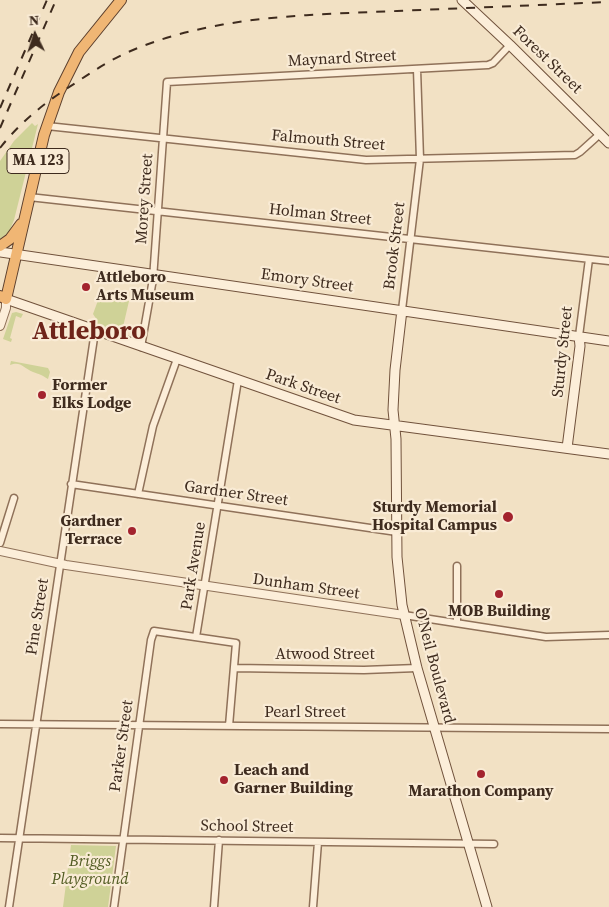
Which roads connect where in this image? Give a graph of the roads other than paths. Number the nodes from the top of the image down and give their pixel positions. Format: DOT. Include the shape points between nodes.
graph roads {
  1 [pos="122,0"];
  2 [pos="465,1"];
  3 [pos="510,44"];
  4 [pos="417,69"];
  5 [pos="167,82"];
  6 [pos="47,126"];
  7 [pos="600,134"];
  8 [pos="163,138"];
  9 [pos="609,143"];
  10 [pos="420,159"];
  11 [pos="29,197"];
  12 [pos="158,211"];
  13 [pos="24,219"];
  14 [pos="410,239"];
  15 [pos="0,246"];
  16 [pos="0,252"];
  17 [pos="16,254"];
  18 [pos="589,259"];
  19 [pos="609,261"];
  20 [pos="154,274"];
  21 [pos="3,298"];
  22 [pos="402,310"];
  23 [pos="0,326"];
  24 [pos="94,331"];
  25 [pos="579,336"];
  26 [pos="609,341"];
  27 [pos="141,347"];
  28 [pos="177,359"];
  29 [pos="238,380"];
  30 [pos="395,426"];
  31 [pos="567,448"];
  32 [pos="609,454"];
  33 [pos="72,484"];
  34 [pos="138,494"];
  35 [pos="14,498"];
  36 [pos="217,505"];
  37 [pos="397,532"];
  38 [pos="0,543"];
  39 [pos="0,551"];
  40 [pos="60,564"];
  41 [pos="457,566"];
  42 [pos="204,586"];
  43 [pos="404,615"];
  44 [pos="457,623"];
  45 [pos="609,635"];
  46 [pos="196,637"];
  47 [pos="234,668"];
  48 [pos="417,668"];
  49 [pos="0,724"];
  50 [pos="36,725"];
  51 [pos="139,725"];
  52 [pos="229,726"];
  53 [pos="434,728"];
  54 [pos="609,729"];
  55 [pos="0,838"];
  56 [pos="19,838"];
  57 [pos="123,839"];
  58 [pos="219,840"];
  59 [pos="318,842"];
  60 [pos="468,843"];
  61 [pos="494,844"];
  62 [pos="9,907"];
  63 [pos="114,907"];
  64 [pos="214,907"];
  65 [pos="313,907"];
  66 [pos="487,907"];
  1 -- 6 [label="highway, MA 123" via="70,67"];
  2 -- 3 [label="main road, Forest Street"];
  3 -- 4 [label="street, Maynard Street" via="490,65"];
  3 -- 7 [label="main road, Forest Street"];
  4 -- 5 [label="street, Maynard Street"];
  4 -- 10 [label="street, Brook Street"];
  5 -- 8 [label="street, Morey Street"];
  6 -- 8 [label="street, Falmouth Street"];
  6 -- 11 [label="highway, MA 123"];
  7 -- 9 [label="main road, Forest Street"];
  7 -- 10 [label="street, Falmouth Street" via="575,155"];
  8 -- 10 [label="street, Falmouth Street" via="366,160"];
  8 -- 12 [label="street, Morey Street"];
  10 -- 14 [label="street, Brook Street"];
  11 -- 12 [label="street, Holman Street"];
  11 -- 13 [label="highway, MA 123"];
  12 -- 14 [label="street, Holman Street"];
  12 -- 20 [label="street, Morey Street"];
  13 -- 15 [label="highway, MA 123" via="12,237"];
  13 -- 17 [label="highway, MA 123"];
  14 -- 18 [label="street, Holman Street"];
  14 -- 22 [label="street, Brook Street"];
  16 -- 17 [label="main road, Emory Street"];
  17 -- 20 [label="main road, Emory Street"];
  17 -- 21 [label="highway, MA 123"];
  18 -- 19 [label="street, Holman Street"];
  18 -- 25 [label="street, Sturdy Street"];
  20 -- 22 [label="main road, Emory Street"];
  20 -- 27 [label="street, Morey Street"];
  21 -- 23 [label="street" via="6,308"];
  21 -- 24 [label="main road, Park Street"];
  22 -- 25 [label="main road, Emory Street"];
  22 -- 30 [label="main road, Brook Street" via="394,386"];
  24 -- 27 [label="main road, Park Street"];
  24 -- 33 [label="street, Pine Street"];
  25 -- 26 [label="main road, Emory Street"];
  25 -- 31 [label="main road, Sturdy Street"];
  27 -- 28 [label="main road, Park Street"];
  28 -- 29 [label="main road, Park Street"];
  28 -- 34 [label="street" via="152,429"];
  29 -- 30 [label="main road, Park Street" via="354,420"];
  29 -- 36 [label="street, Park Avenue"];
  30 -- 31 [label="main road, Park Street"];
  30 -- 37 [label="main road, O'Neil Boulevard"];
  31 -- 32 [label="main road, Park Street"];
  33 -- 34 [label="street, Gardner Street"];
  33 -- 40 [label="street, Pine Street"];
  34 -- 36 [label="street, Gardner Street"];
  35 -- 38 [label="street"];
  36 -- 37 [label="street, Gardner Street"];
  36 -- 42 [label="street, Park Avenue"];
  37 -- 43 [label="main road, O'Neil Boulevard"];
  39 -- 40 [label="street, Dunham Street"];
  40 -- 42 [label="street, Dunham Street"];
  40 -- 50 [label="street, Pine Street"];
  41 -- 44 [label="street"];
  42 -- 43 [label="street, Dunham Street"];
  42 -- 46 [label="street, Park Avenue"];
  43 -- 44 [label="street, Dunham Street"];
  43 -- 48 [label="main road, O'Neil Boulevard"];
  44 -- 45 [label="street, Dunham Street" via="552,637"];
  46 -- 47 [label="street" via="236,643"];
  46 -- 51 [label="street, Parker Street" via="154,631"];
  47 -- 48 [label="street, Atwood Street"];
  47 -- 52 [label="street"];
  48 -- 53 [label="main road, O'Neil Boulevard"];
  49 -- 50 [label="street, Pearl Street"];
  50 -- 51 [label="street, Pearl Street"];
  50 -- 56 [label="street, Pine Street"];
  51 -- 52 [label="street, Pearl Street"];
  51 -- 57 [label="street, Parker Street"];
  52 -- 53 [label="street, Pearl Street"];
  53 -- 54 [label="street, Pearl Street"];
  53 -- 60 [label="main road, O'Neil Boulevard"];
  55 -- 56 [label="street, School Street"];
  56 -- 57 [label="street, School Street"];
  56 -- 62 [label="street, Pine Street"];
  57 -- 58 [label="street, School Street"];
  57 -- 63 [label="street, Parker Street"];
  58 -- 59 [label="street, School Street"];
  58 -- 64 [label="street"];
  59 -- 60 [label="street, School Street"];
  59 -- 65 [label="street"];
  60 -- 61 [label="street, School Street"];
  60 -- 66 [label="main road, O'Neil Boulevard"];
}
